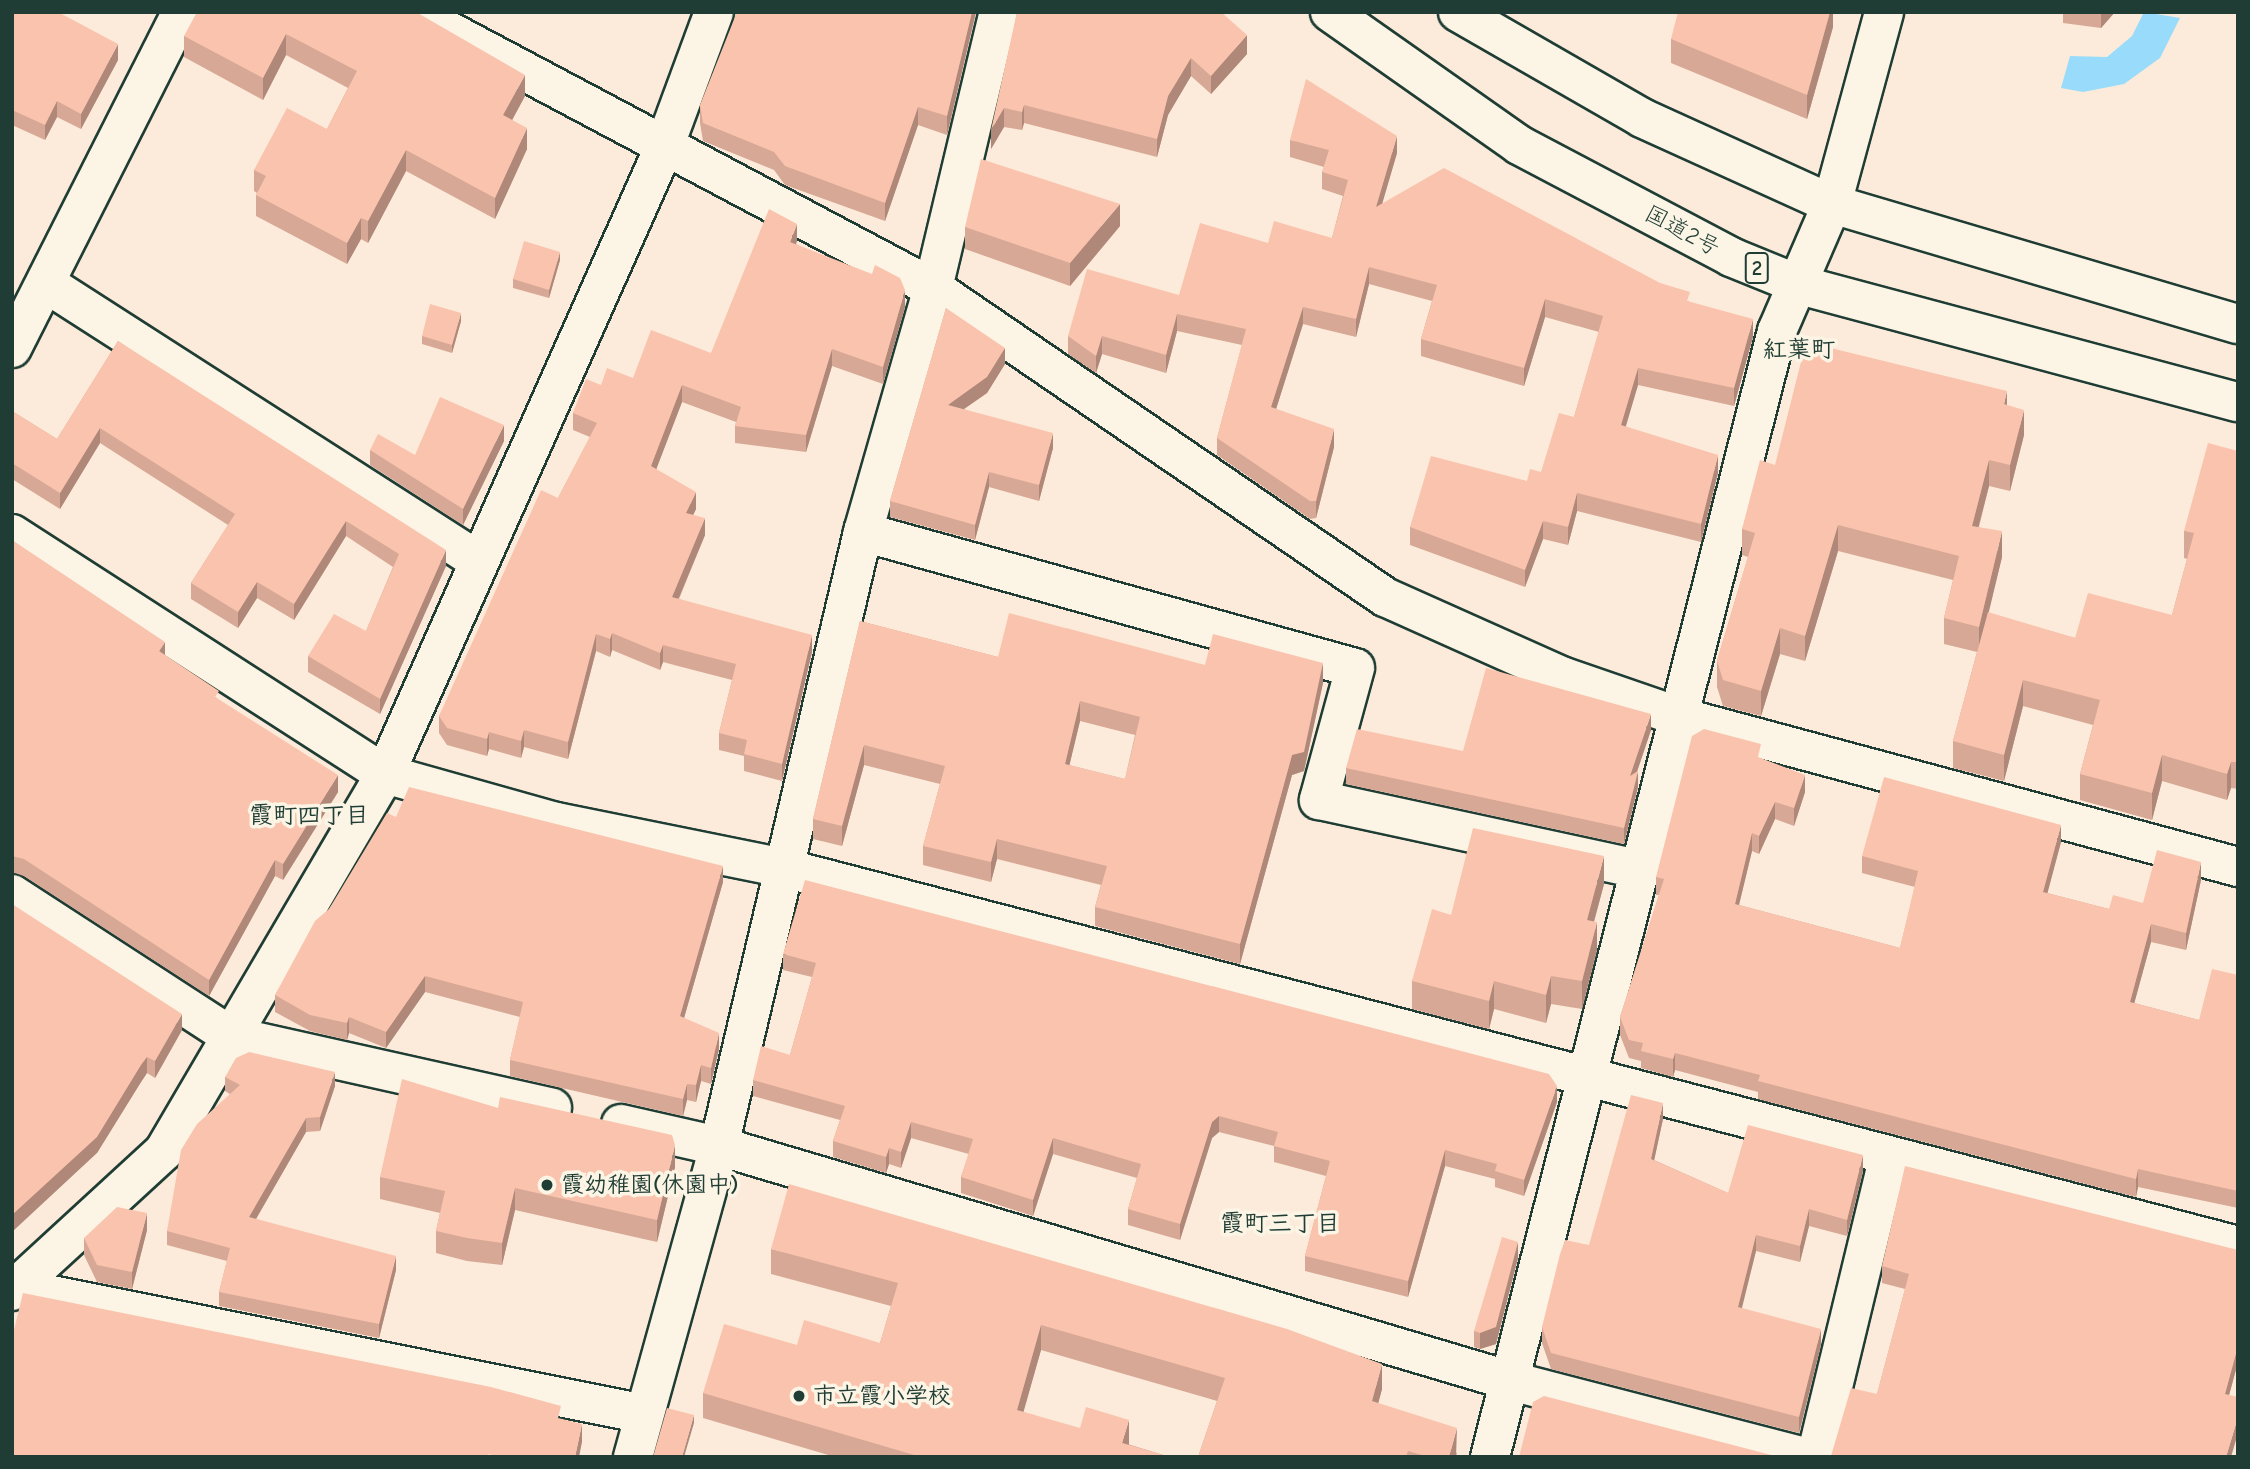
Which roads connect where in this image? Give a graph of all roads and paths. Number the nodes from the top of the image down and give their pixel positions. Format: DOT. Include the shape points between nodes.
graph roads {
  1 [pos="182,12"];
  2 [pos="413,12"];
  3 [pos="714,12"];
  4 [pos="999,12"];
  5 [pos="1330,12"];
  6 [pos="1458,12"];
  7 [pos="1884,12"];
  8 [pos="663,150"];
  9 [pos="1832,204"];
  10 [pos="47,284"];
  11 [pos="1800,285"];
  12 [pos="933,288"];
  13 [pos="2238,324"];
  14 [pos="12,348"];
  15 [pos="2238,402"];
  16 [pos="863,532"];
  17 [pos="12,534"];
  18 [pos="477,560"];
  19 [pos="1680,718"];
  20 [pos="385,774"];
  21 [pos="2238,867"];
  22 [pos="784,868"];
  23 [pos="1643,870"];
  24 [pos="12,894"];
  25 [pos="231,1036"];
  26 [pos="1587,1073"];
  27 [pos="719,1146"];
  28 [pos="1889,1156"];
  29 [pos="2238,1246"];
  30 [pos="13,1289"];
  31 [pos="1511,1381"];
  32 [pos="644,1414"];
  33 [pos="633,1457"];
  34 [pos="1490,1457"];
  35 [pos="1804,1457"];
  36 [pos="1816,1457"];
  1 -- 10 [label="main road"];
  2 -- 8 [label="main road"];
  3 -- 8 [label="main road"];
  4 -- 12 [label="main road"];
  5 -- 11 [label="main road, 国道2号 / 2" via="1518,145 1731,257"];
  6 -- 9 [label="main road" via="1642,118"];
  7 -- 9 [label="main road"];
  8 -- 12 [label="main road"];
  8 -- 18 [label="main road"];
  9 -- 11 [label="main road"];
  9 -- 13 [label="main road"];
  10 -- 14 [label="main road"];
  10 -- 18 [label="main road"];
  11 -- 15 [label="main road, 国道2号 / 2"];
  11 -- 19 [label="main road" via="1777,331"];
  12 -- 16 [label="main road"];
  12 -- 19 [label="main road" via="1385,597 1564,677"];
  16 -- 22 [label="main road"];
  16 -- 23 [label="main road" via="1355,668 1320,800"];
  17 -- 20 [label="main road"];
  18 -- 20 [label="main road"];
  19 -- 21 [label="main road"];
  19 -- 23 [label="main road"];
  20 -- 22 [label="main road" via="556,822"];
  20 -- 25 [label="main road"];
  22 -- 26 [label="main road"];
  22 -- 27 [label="main road"];
  23 -- 26 [label="main road"];
  24 -- 25 [label="main road"];
  25 -- 27 [label="main road"];
  25 -- 30 [label="main road" via="164,1151"];
  26 -- 28 [label="main road"];
  26 -- 31 [label="main road"];
  27 -- 31 [label="main road"];
  27 -- 32 [label="main road"];
  28 -- 29 [label="main road"];
  28 -- 36 [label="main road"];
  30 -- 32 [label="main road"];
  31 -- 34 [label="main road"];
  31 -- 35 [label="main road"];
  32 -- 33 [label="main road"];
}
